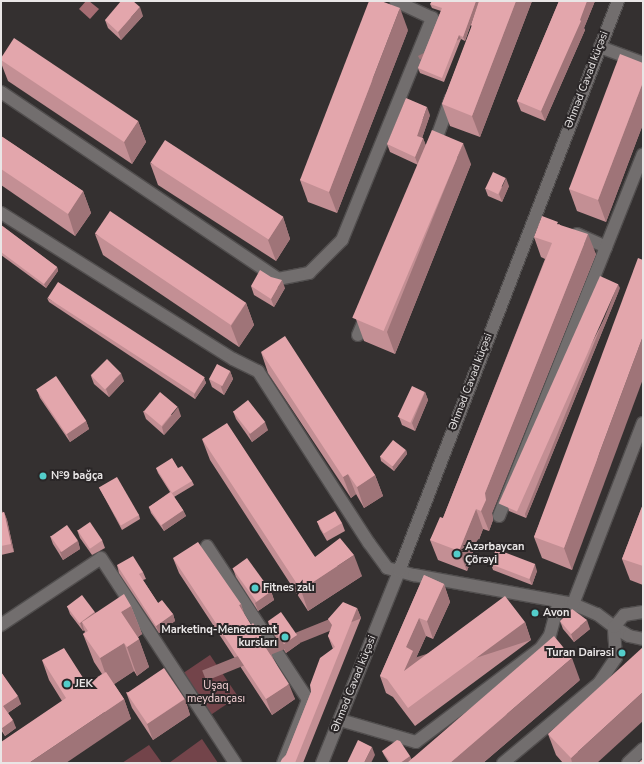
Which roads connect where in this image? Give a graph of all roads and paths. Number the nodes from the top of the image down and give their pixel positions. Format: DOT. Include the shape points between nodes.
graph roads {
  1 [pos="396,1"];
  2 [pos="618,1"];
  3 [pos="600,47"];
  4 [pos="643,63"];
  5 [pos="455,88"];
  6 [pos="1,92"];
  7 [pos="643,155"];
  8 [pos="428,161"];
  9 [pos="1,213"];
  10 [pos="535,216"];
  11 [pos="547,221"];
  12 [pos="566,230"];
  13 [pos="606,247"];
  14 [pos="370,306"];
  15 [pos="358,336"];
  16 [pos="643,423"];
  17 [pos="499,516"];
  18 [pos="207,546"];
  19 [pos="399,572"];
  20 [pos="559,602"];
  21 [pos="573,604"];
  22 [pos="643,612"];
  23 [pos="1,625"];
  24 [pos="614,627"];
  25 [pos="643,639"];
  26 [pos="340,720"];
  27 [pos="643,749"];
  28 [pos="235,763"];
  29 [pos="283,763"];
  30 [pos="322,763"];
  31 [pos="502,763"];
  32 [pos="628,763"];
  1 -- 6 [label="street" via="432,18 342,240 309,273 278,278"];
  2 -- 3 [label="street, Əhməd Cavad küçəsi"];
  3 -- 4 [label="street"];
  3 -- 10 [label="street, Əhməd Cavad küçəsi"];
  5 -- 8 [label="street"];
  7 -- 13 [label="street"];
  9 -- 19 [label="street" via="233,359 258,371 369,543 387,568"];
  10 -- 11 [label="street"];
  10 -- 19 [label="street, Əhməd Cavad küçəsi"];
  12 -- 13 [label="street"];
  13 -- 17 [label="street"];
  14 -- 15 [label="street"];
  16 -- 21 [label="street"];
  18 -- 29 [label="street" via="308,700"];
  19 -- 20 [label="street"];
  19 -- 26 [label="street, Əhməd Cavad küçəsi"];
  20 -- 21 [label="street"];
  20 -- 26 [label="street" via="550,635 541,648 416,742"];
  21 -- 24 [label="street" via="597,614"];
  22 -- 24 [label="street" via="624,614"];
  23 -- 28 [label="street" via="101,558"];
  24 -- 25 [label="street" via="629,636"];
  24 -- 31 [label="street" via="616,658 599,683"];
  26 -- 30 [label="street, Əhməd Cavad küçəsi"];
  27 -- 32 [label="street"];
}
